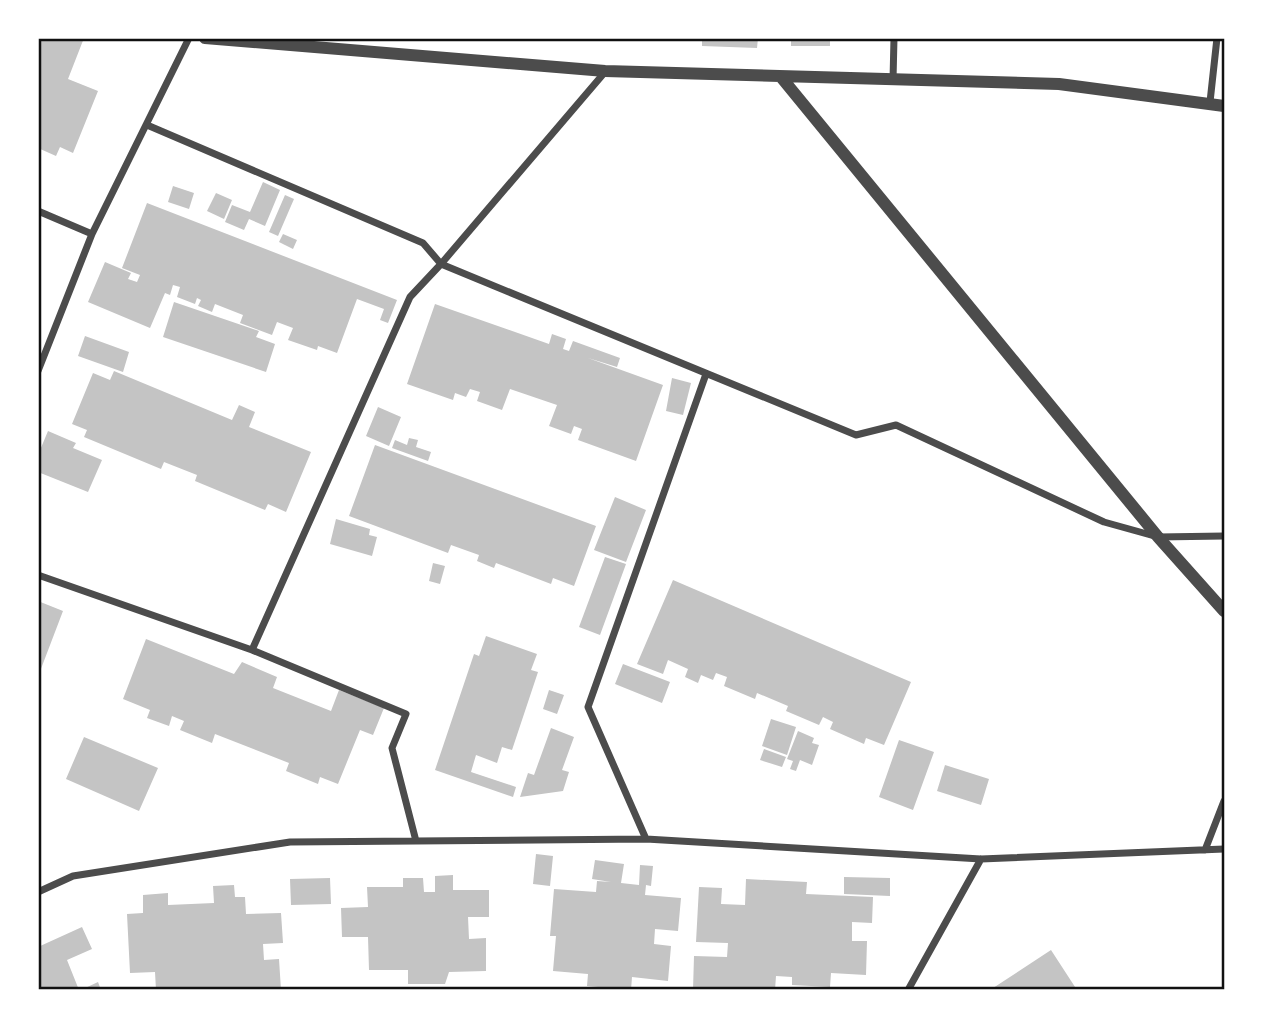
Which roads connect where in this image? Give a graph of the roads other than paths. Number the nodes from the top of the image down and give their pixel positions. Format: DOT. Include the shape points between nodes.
graph roads {
  1 [pos="189,38"];
  2 [pos="205,38"];
  3 [pos="894,38"];
  4 [pos="1217,38"];
  5 [pos="605,71"];
  6 [pos="781,77"];
  7 [pos="893,80"];
  8 [pos="1210,102"];
  9 [pos="1224,106"];
  10 [pos="146,125"];
  11 [pos="38,211"];
  12 [pos="92,234"];
  13 [pos="441,264"];
  14 [pos="38,371"];
  15 [pos="706,374"];
  16 [pos="1224,536"];
  17 [pos="1158,537"];
  18 [pos="38,575"];
  19 [pos="1224,611"];
  20 [pos="252,650"];
  21 [pos="1224,801"];
  22 [pos="646,839"];
  23 [pos="416,841"];
  24 [pos="1224,849"];
  25 [pos="1205,850"];
  26 [pos="981,859"];
  27 [pos="38,892"];
  28 [pos="908,989"];
  1 -- 10 [label="street"];
  2 -- 5 [label="street"];
  3 -- 7 [label="street"];
  4 -- 8 [label="street"];
  5 -- 6 [label="street"];
  5 -- 13 [label="street"];
  6 -- 7 [label="street"];
  6 -- 17 [label="street"];
  7 -- 8 [label="street" via="1059,84"];
  8 -- 9 [label="street"];
  10 -- 12 [label="street"];
  10 -- 13 [label="street" via="423,243"];
  11 -- 12 [label="street"];
  12 -- 14 [label="street"];
  13 -- 15 [label="street"];
  13 -- 20 [label="street" via="410,297"];
  15 -- 17 [label="street" via="856,435 896,425 1104,522"];
  15 -- 22 [label="street" via="588,707"];
  16 -- 17 [label="street"];
  17 -- 19 [label="street"];
  18 -- 20 [label="street"];
  20 -- 23 [label="street" via="405,714 392,748"];
  21 -- 25 [label="street"];
  22 -- 23 [label="street"];
  22 -- 26 [label="street"];
  23 -- 27 [label="street" via="290,842 73,876"];
  24 -- 25 [label="street"];
  25 -- 26 [label="street"];
  26 -- 28 [label="street"];
}
